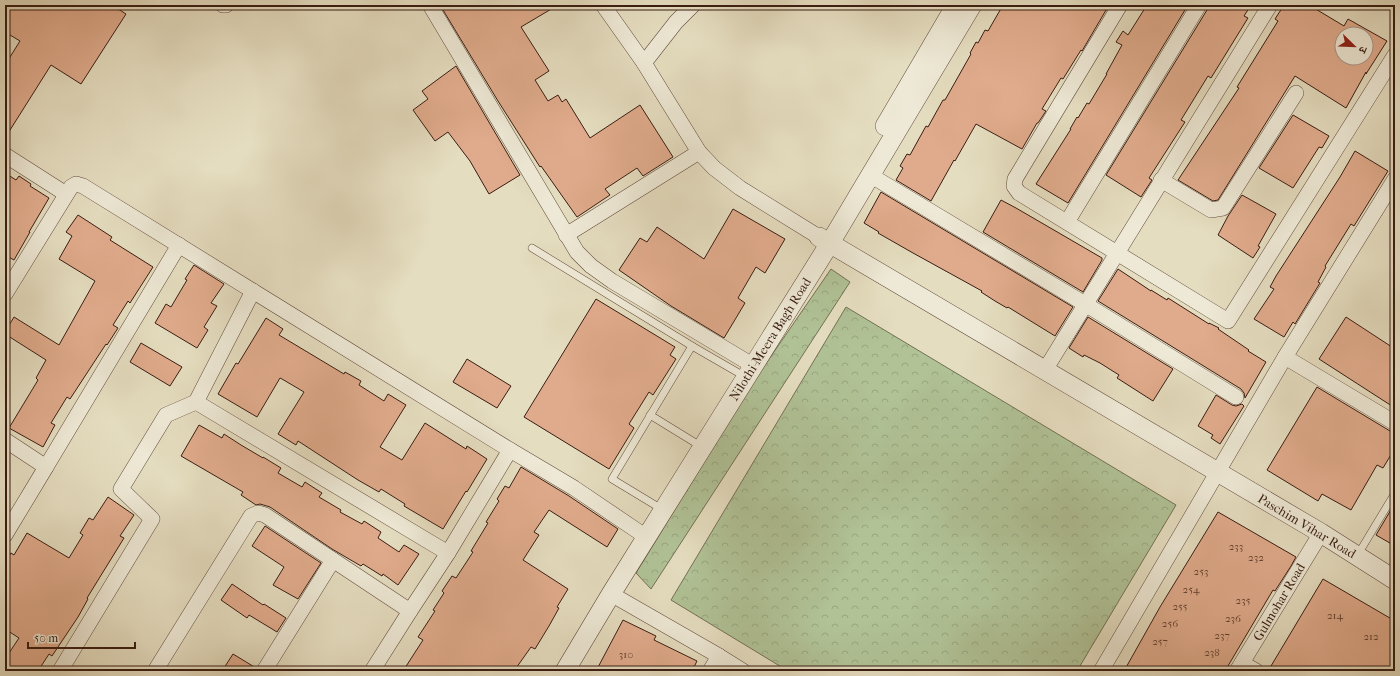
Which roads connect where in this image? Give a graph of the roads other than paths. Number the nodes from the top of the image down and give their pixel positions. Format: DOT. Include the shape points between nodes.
graph roads {
  1 [pos="223,5"];
  2 [pos="226,5"];
  3 [pos="430,5"];
  4 [pos="603,5"];
  5 [pos="693,5"];
  6 [pos="956,5"];
  7 [pos="972,5"];
  8 [pos="1120,5"];
  9 [pos="1200,5"];
  10 [pos="1270,5"];
  11 [pos="1395,55"];
  12 [pos="644,63"];
  13 [pos="1296,93"];
  14 [pos="699,152"];
  15 [pos="5,155"];
  16 [pos="870,175"];
  17 [pos="1395,179"];
  18 [pos="1161,180"];
  19 [pos="66,194"];
  20 [pos="1067,222"];
  21 [pos="566,234"];
  22 [pos="825,240"];
  23 [pos="179,245"];
  24 [pos="532,248"];
  25 [pos="1116,252"];
  26 [pos="10,273"];
  27 [pos="253,291"];
  28 [pos="5,294"];
  29 [pos="1085,304"];
  30 [pos="692,346"];
  31 [pos="1285,358"];
  32 [pos="745,366"];
  33 [pos="1045,370"];
  34 [pos="1236,397"];
  35 [pos="196,402"];
  36 [pos="650,415"];
  37 [pos="1395,423"];
  38 [pos="5,440"];
  39 [pos="694,442"];
  40 [pos="510,450"];
  41 [pos="46,468"];
  42 [pos="1218,472"];
  43 [pos="1395,493"];
  44 [pos="655,505"];
  45 [pos="639,532"];
  46 [pos="1321,532"];
  47 [pos="5,535"];
  48 [pos="448,553"];
  49 [pos="1357,556"];
  50 [pos="333,560"];
  51 [pos="1395,580"];
  52 [pos="611,594"];
  53 [pos="410,611"];
  54 [pos="719,656"];
  55 [pos="1240,667"];
  56 [pos="60,671"];
  57 [pos="155,671"];
  58 [pos="264,671"];
  59 [pos="372,671"];
  60 [pos="555,671"];
  61 [pos="565,671"];
  62 [pos="710,671"];
  63 [pos="743,671"];
  64 [pos="1101,671"];
  65 [pos="1256,671"];
  1 -- 2 [label="street"];
  3 -- 21 [label="street"];
  4 -- 12 [label="street"];
  5 -- 12 [label="street" via="676,22"];
  6 -- 22 [label="street, Nilothi-Meera Bagh Road"];
  7 -- 16 [label="street, Nilothi-Meera Bagh Road"];
  8 -- 20 [label="street" via="1015,179 1014,186 1019,193"];
  9 -- 20 [label="street"];
  10 -- 18 [label="street"];
  11 -- 25 [label="street" via="1228,321"];
  12 -- 14 [label="street"];
  13 -- 18 [label="street" via="1223,208 1210,210"];
  14 -- 21 [label="street"];
  14 -- 22 [label="street" via="714,168 740,188"];
  15 -- 19 [label="street"];
  16 -- 22 [label="street, Nilothi-Meera Bagh Road"];
  16 -- 29 [label="street"];
  17 -- 31 [label="street"];
  18 -- 25 [label="street"];
  19 -- 23 [label="street" via="71,186 83,186"];
  19 -- 26 [label="street"];
  20 -- 25 [label="street"];
  21 -- 32 [label="street" via="577,252 591,266"];
  22 -- 32 [label="street, Nilothi-Meera Bagh Road"];
  22 -- 33 [label="street, Paschim Vihar Road"];
  23 -- 27 [label="street"];
  23 -- 41 [label="street"];
  24 -- 30 [label="lane"];
  25 -- 29 [label="street"];
  26 -- 28 [label="street"];
  27 -- 35 [label="street"];
  27 -- 40 [label="street"];
  29 -- 33 [label="street"];
  29 -- 34 [label="street"];
  30 -- 32 [label="lane"];
  30 -- 36 [label="lane"];
  31 -- 37 [label="street"];
  31 -- 42 [label="street"];
  32 -- 39 [label="street, Nilothi-Meera Bagh Road"];
  32 -- 52 [label="street, Nilothi-Meera Bagh Road"];
  33 -- 42 [label="street, Paschim Vihar Road"];
  35 -- 48 [label="street"];
  35 -- 56 [label="street" via="166,415 121,489 152,519"];
  36 -- 39 [label="lane"];
  36 -- 44 [label="lane" via="612,479"];
  38 -- 41 [label="street"];
  39 -- 44 [label="street, Nilothi-Meera Bagh Road"];
  40 -- 45 [label="street" via="574,488"];
  40 -- 48 [label="street"];
  41 -- 47 [label="street"];
  42 -- 46 [label="street, Paschim Vihar Road"];
  42 -- 64 [label="street"];
  43 -- 49 [label="lane"];
  44 -- 45 [label="street, Nilothi-Meera Bagh Road"];
  45 -- 60 [label="street, Nilothi-Meera Bagh Road"];
  46 -- 49 [label="street, Paschim Vihar Road"];
  46 -- 55 [label="street, Gulmohar Road"];
  48 -- 53 [label="street"];
  49 -- 51 [label="street, Paschim Vihar Road"];
  50 -- 53 [label="street"];
  50 -- 57 [label="street" via="265,515 258,513 251,516"];
  50 -- 58 [label="street"];
  52 -- 54 [label="street"];
  52 -- 61 [label="street, Nilothi-Meera Bagh Road"];
  53 -- 59 [label="street"];
  54 -- 62 [label="street"];
  54 -- 63 [label="street"];
  55 -- 65 [label="street"];
}
